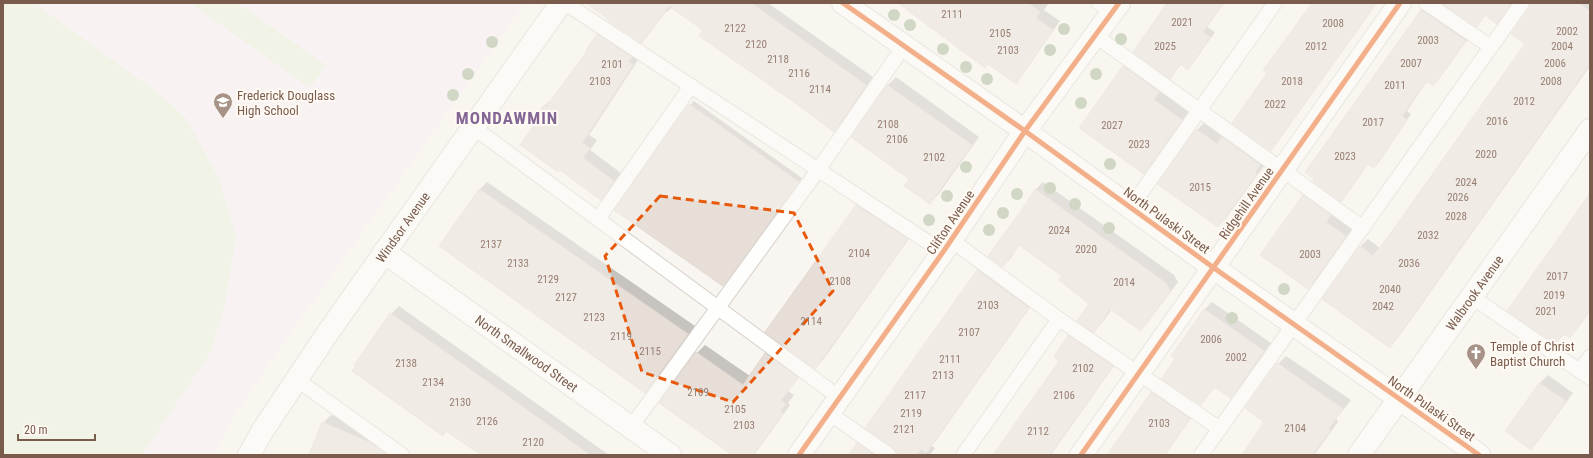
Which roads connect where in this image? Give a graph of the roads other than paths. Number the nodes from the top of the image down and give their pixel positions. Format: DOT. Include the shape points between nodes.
graph roads {
  1 [pos="561,3"];
  2 [pos="565,3"];
  3 [pos="843,3"];
  4 [pos="1275,3"];
  5 [pos="1400,3"];
  6 [pos="1426,3"];
  7 [pos="1522,3"];
  8 [pos="1110,6"];
  9 [pos="1096,36"];
  10 [pos="904,46"];
  11 [pos="1491,47"];
  12 [pos="691,86"];
  13 [pos="1198,111"];
  14 [pos="473,126"];
  15 [pos="1590,130"];
  16 [pos="1025,132"];
  17 [pos="818,170"];
  18 [pos="1282,171"];
  19 [pos="1131,207"];
  20 [pos="598,219"];
  21 [pos="1363,228"];
  22 [pos="947,246"];
  23 [pos="384,252"];
  24 [pos="1214,268"];
  25 [pos="1472,297"];
  26 [pos="718,308"];
  27 [pos="1059,319"];
  28 [pos="1294,324"];
  29 [pos="1590,357"];
  30 [pos="1139,374"];
  31 [pos="1585,375"];
  32 [pos="296,379"];
  33 [pos="1400,398"];
  34 [pos="834,406"];
  35 [pos="631,427"];
  36 [pos="1220,429"];
  37 [pos="249,455"];
  38 [pos="402,455"];
  39 [pos="670,455"];
  40 [pos="800,455"];
  41 [pos="889,455"];
  42 [pos="963,455"];
  43 [pos="1081,455"];
  44 [pos="1201,455"];
  45 [pos="1359,455"];
  46 [pos="1480,455"];
  1 -- 14 [label="street, Windsor Avenue"];
  2 -- 12 [label="lane"];
  3 -- 10 [label="street, North Pulaski Street"];
  4 -- 13 [label="lane"];
  5 -- 18 [label="street, Ridgehill Avenue"];
  6 -- 11 [label="lane"];
  7 -- 11 [label="lane"];
  8 -- 9 [label="street, Clifton Avenue"];
  9 -- 13 [label="lane"];
  9 -- 16 [label="street, Clifton Avenue"];
  10 -- 16 [label="street, North Pulaski Street"];
  10 -- 17 [label="lane"];
  11 -- 21 [label="lane"];
  12 -- 17 [label="lane"];
  12 -- 20 [label="lane"];
  13 -- 18 [label="lane"];
  13 -- 19 [label="lane"];
  14 -- 20 [label="lane"];
  14 -- 23 [label="street, Windsor Avenue"];
  15 -- 25 [label="street, Walbrook Avenue"];
  16 -- 19 [label="street, North Pulaski Street"];
  16 -- 22 [label="street, Clifton Avenue"];
  17 -- 22 [label="lane"];
  17 -- 26 [label="lane"];
  18 -- 21 [label="lane"];
  18 -- 24 [label="street, Ridgehill Avenue"];
  19 -- 24 [label="street, North Pulaski Street"];
  20 -- 26 [label="lane"];
  21 -- 28 [label="lane"];
  22 -- 27 [label="lane"];
  22 -- 34 [label="street, Clifton Avenue"];
  23 -- 32 [label="street, Windsor Avenue"];
  23 -- 35 [label="street, North Smallwood Street"];
  24 -- 28 [label="street, North Pulaski Street"];
  24 -- 30 [label="street, Ridgehill Avenue"];
  25 -- 31 [label="lane"];
  25 -- 33 [label="street, Walbrook Avenue"];
  26 -- 34 [label="lane"];
  26 -- 35 [label="lane"];
  27 -- 30 [label="lane"];
  27 -- 42 [label="lane"];
  28 -- 33 [label="street, North Pulaski Street"];
  28 -- 36 [label="lane"];
  29 -- 31 [label="lane"];
  30 -- 36 [label="lane"];
  30 -- 43 [label="street, Ridgehill Avenue"];
  32 -- 37 [label="street, Windsor Avenue"];
  32 -- 38 [label="lane"];
  33 -- 45 [label="street, Walbrook Avenue"];
  33 -- 46 [label="street, North Pulaski Street"];
  34 -- 40 [label="street, Clifton Avenue"];
  34 -- 41 [label="lane"];
  35 -- 39 [label="street, North Smallwood Street"];
  36 -- 44 [label="lane"];
}
